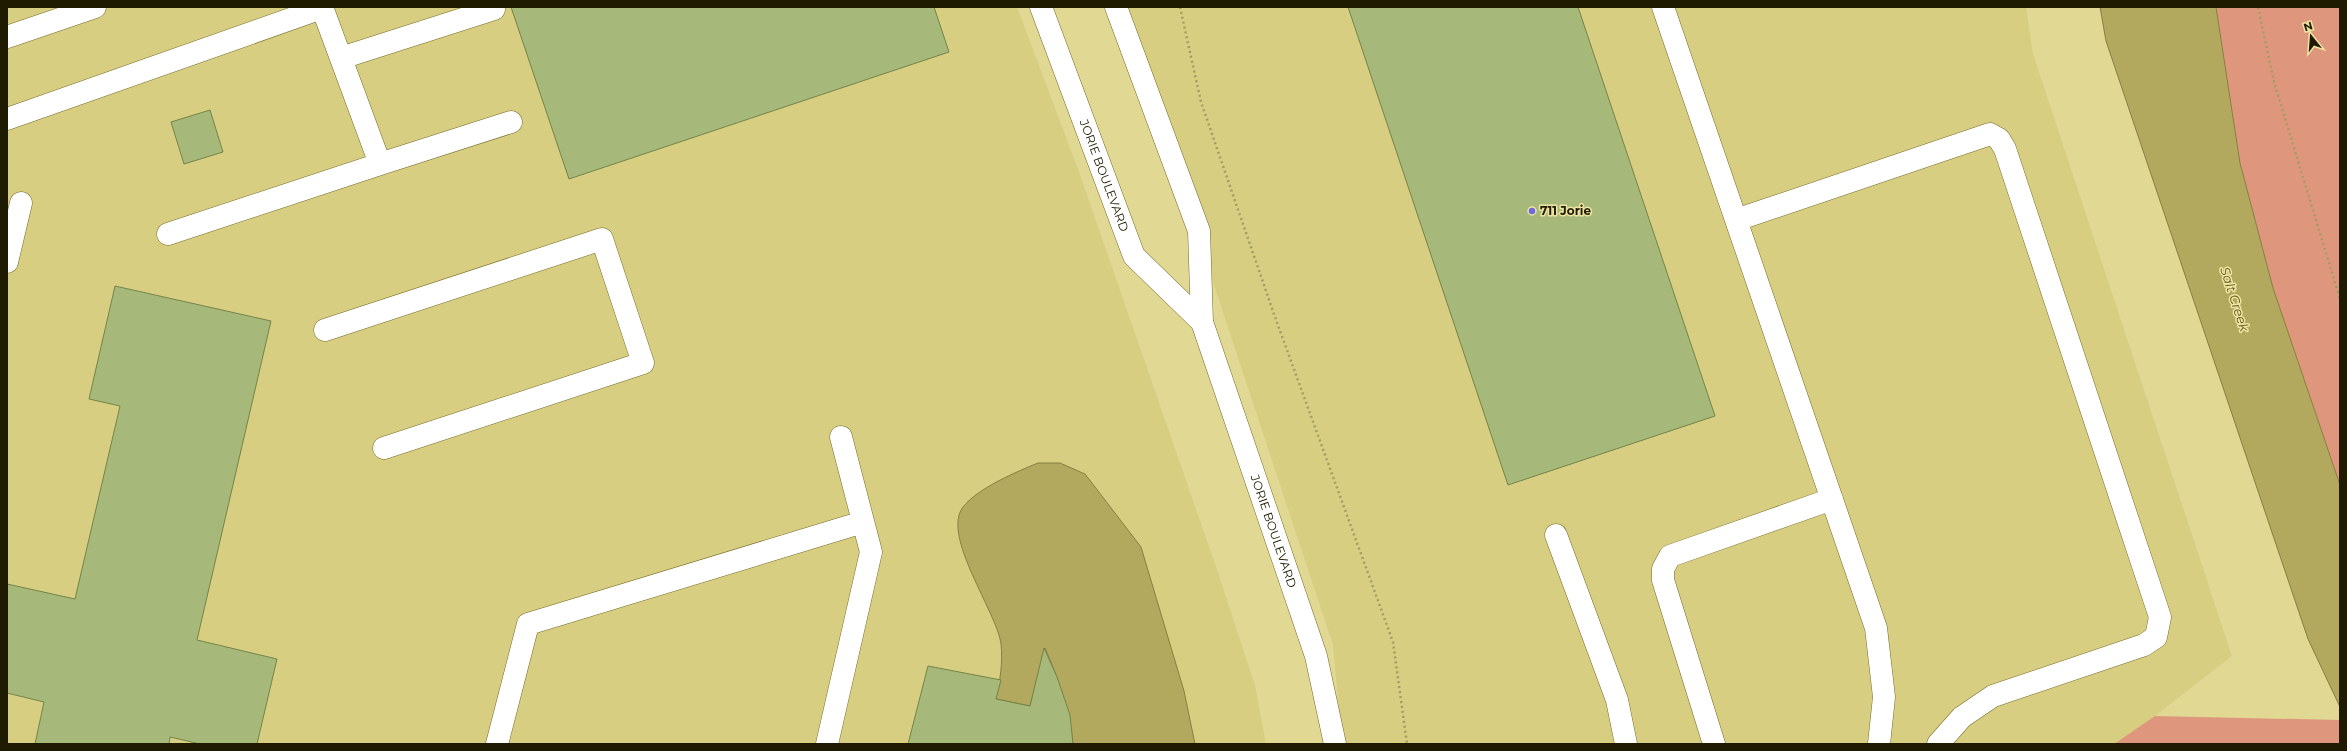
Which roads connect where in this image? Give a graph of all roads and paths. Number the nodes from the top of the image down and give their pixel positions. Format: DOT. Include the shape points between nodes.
graph roads {
  1 [pos="95,7"];
  2 [pos="322,7"];
  3 [pos="1041,7"];
  4 [pos="1116,7"];
  5 [pos="1180,7"];
  6 [pos="1663,7"];
  7 [pos="2258,7"];
  8 [pos="494,9"];
  9 [pos="7,37"];
  10 [pos="341,58"];
  11 [pos="7,119"];
  12 [pos="511,122"];
  13 [pos="380,164"];
  14 [pos="21,203"];
  15 [pos="1736,220"];
  16 [pos="168,234"];
  17 [pos="7,262"];
  18 [pos="2340,299"];
  19 [pos="1202,322"];
  20 [pos="325,330"];
  21 [pos="841,437"];
  22 [pos="384,448"];
  23 [pos="1832,499"];
  24 [pos="863,522"];
  25 [pos="1556,535"];
  26 [pos="497,744"];
  27 [pos="827,744"];
  28 [pos="1335,744"];
  29 [pos="1407,744"];
  30 [pos="1626,744"];
  31 [pos="1714,744"];
  32 [pos="1879,744"];
  33 [pos="1938,744"];
  1 -- 9 [label="main road"];
  2 -- 10 [label="main road"];
  2 -- 11 [label="main road"];
  3 -- 19 [label="main road, JORIE BOULEVARD" via="1134,256"];
  4 -- 19 [label="main road, JORIE BOULEVARD" via="1199,231"];
  5 -- 29 [label="path" via="1200,102 1393,642"];
  6 -- 15 [label="main road"];
  7 -- 18 [label="path" via="2274,82"];
  8 -- 10 [label="main road"];
  10 -- 13 [label="main road"];
  12 -- 13 [label="main road"];
  13 -- 16 [label="main road"];
  14 -- 17 [label="main road"];
  15 -- 23 [label="main road"];
  15 -- 33 [label="main road" via="1990,134 1999,138 2005,149 2160,617 2156,637 2144,645 1993,696 1962,717"];
  19 -- 28 [label="main road, JORIE BOULEVARD" via="1316,656"];
  20 -- 22 [label="main road" via="602,239 642,363"];
  21 -- 24 [label="main road"];
  23 -- 31 [label="main road" via="1670,556 1663,569 1663,580"];
  23 -- 32 [label="main road" via="1876,628 1884,697"];
  24 -- 26 [label="main road" via="528,624"];
  24 -- 27 [label="main road" via="871,552"];
  25 -- 30 [label="main road" via="1617,700"];
}
